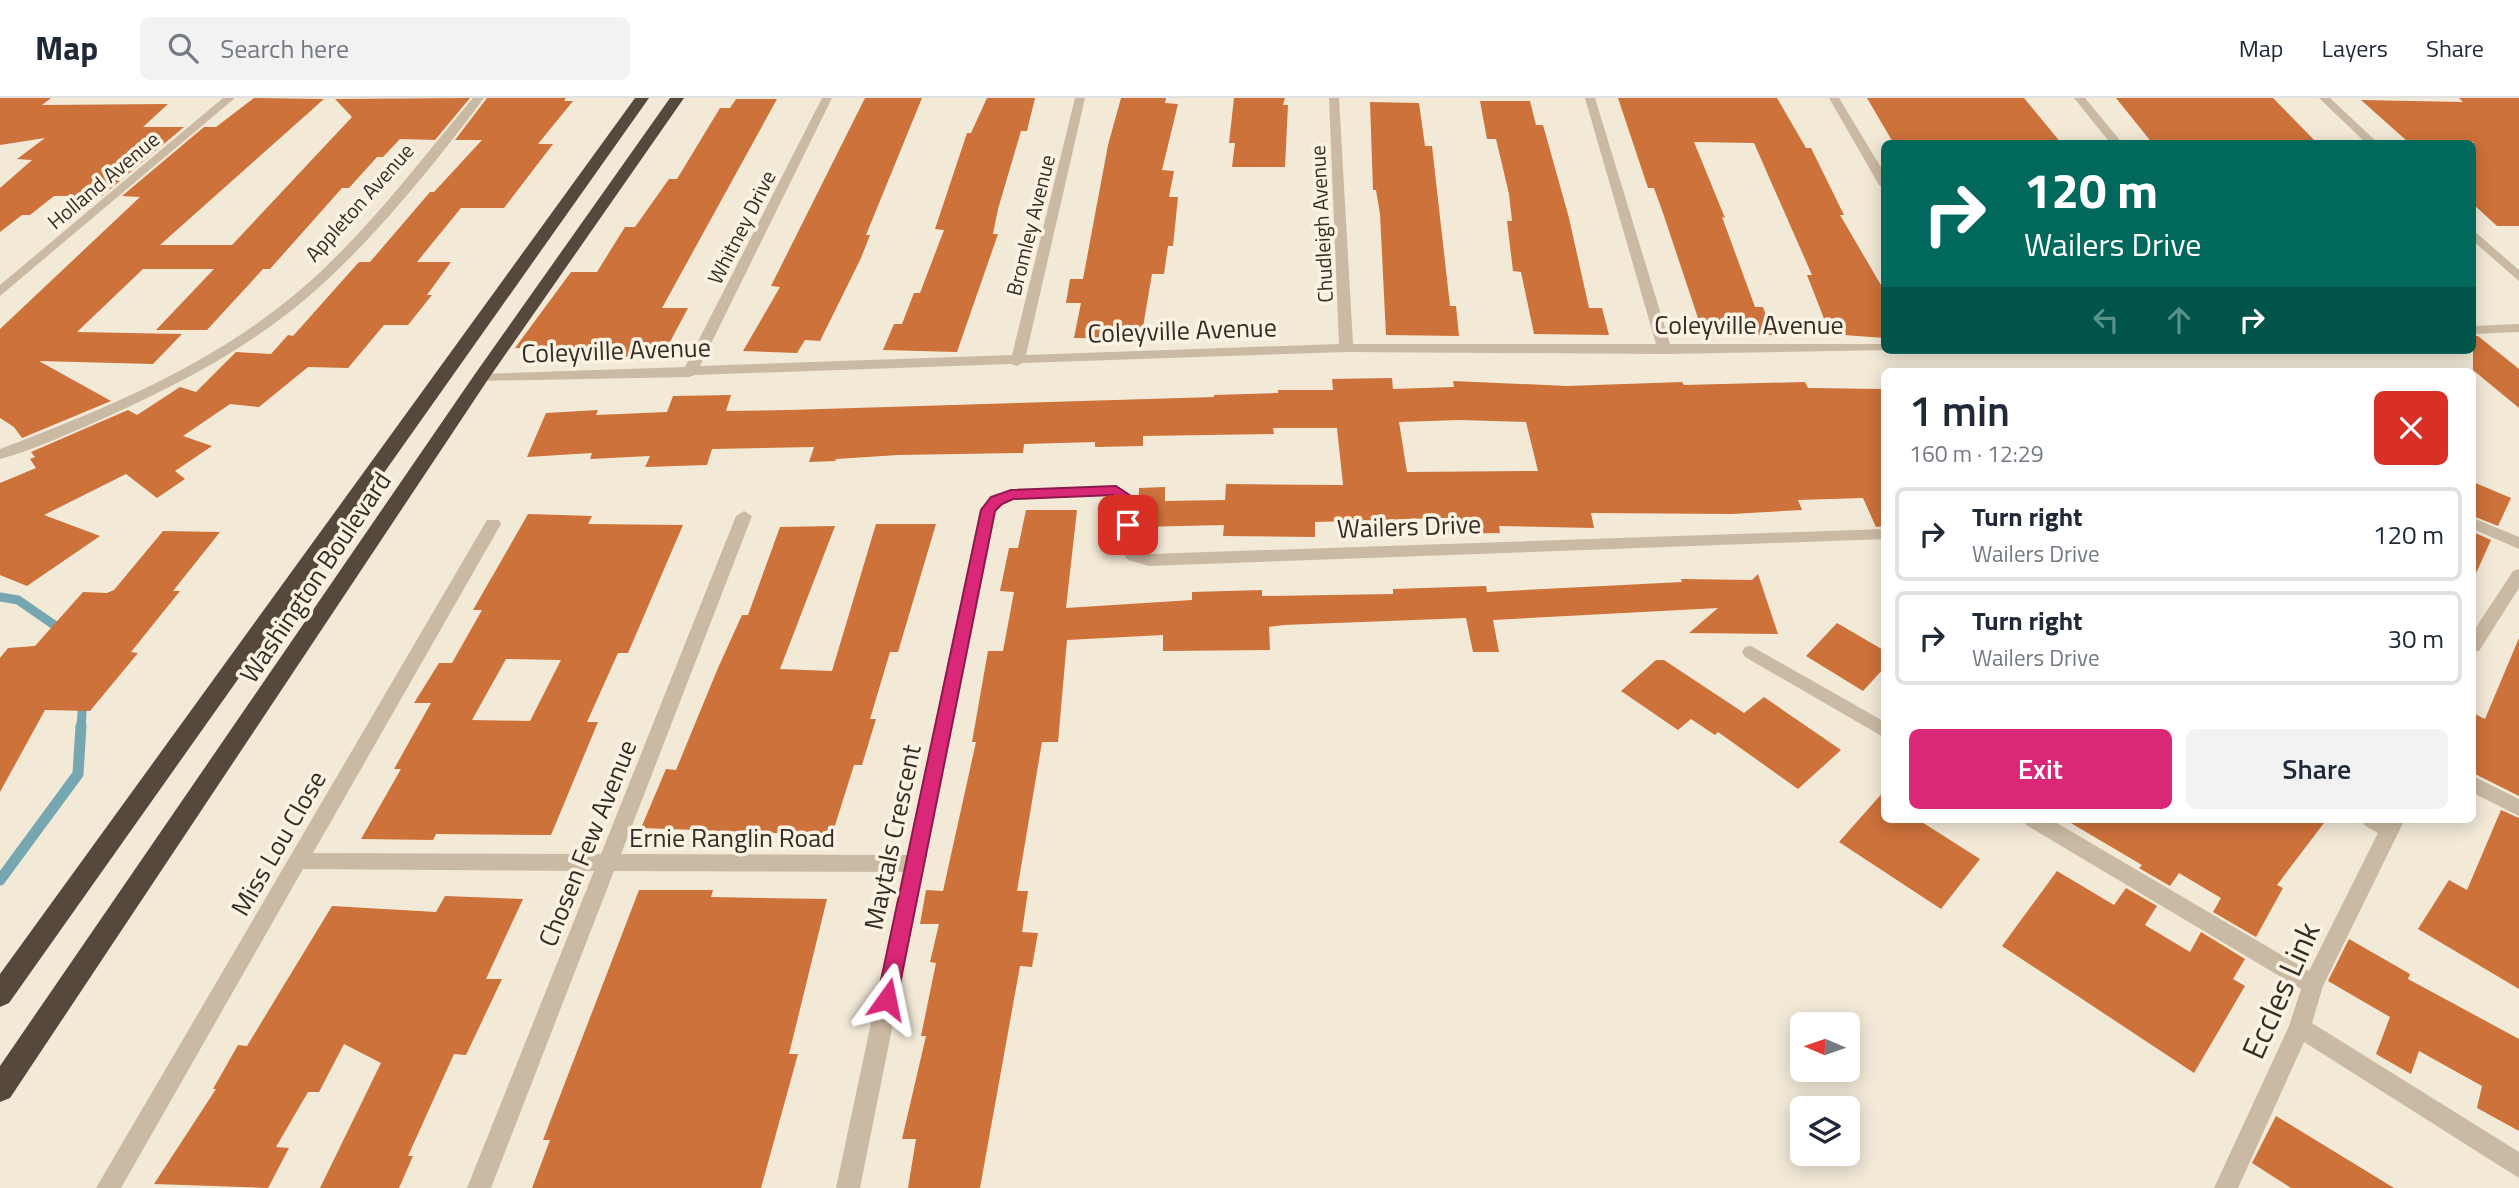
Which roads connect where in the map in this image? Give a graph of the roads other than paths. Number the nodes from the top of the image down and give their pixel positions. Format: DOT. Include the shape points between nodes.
graph roads {
  1 [pos="230,98"];
  2 [pos="479,98"];
  3 [pos="642,98"];
  4 [pos="677,98"];
  5 [pos="827,98"];
  6 [pos="1080,98"];
  7 [pos="1334,98"];
  8 [pos="1590,98"];
  9 [pos="1834,98"];
  10 [pos="2079,98"];
  11 [pos="2324,98"];
  12 [pos="2115,140"];
  13 [pos="2370,140"];
  14 [pos="1881,179"];
  15 [pos="2476,237"];
  16 [pos="2519,277"];
  17 [pos="0,292"];
  18 [pos="2519,328"];
  19 [pos="2476,330"];
  20 [pos="1346,348"];
  21 [pos="1881,348"];
  22 [pos="1665,350"];
  23 [pos="1017,362"];
  24 [pos="689,373"];
  25 [pos="481,379"];
  26 [pos="0,454"];
  27 [pos="996,500"];
  28 [pos="744,516"];
  29 [pos="493,524"];
  30 [pos="2476,524"];
  31 [pos="1881,534"];
  32 [pos="2519,543"];
  33 [pos="2519,575"];
  34 [pos="2514,593"];
  35 [pos="2476,642"];
  36 [pos="1751,652"];
  37 [pos="1881,729"];
  38 [pos="2476,786"];
  39 [pos="2519,808"];
  40 [pos="2040,823"];
  41 [pos="2393,824"];
  42 [pos="297,861"];
  43 [pos="607,863"];
  44 [pos="915,864"];
  45 [pos="2313,985"];
  46 [pos="0,995"];
  47 [pos="2300,1027"];
  48 [pos="0,1089"];
  49 [pos="2519,1166"];
  50 [pos="108,1188"];
  51 [pos="479,1188"];
  52 [pos="848,1188"];
  53 [pos="2225,1188"];
  1 -- 17 [label="street, Holland Avenue"];
  2 -- 26 [label="street, Appleton Avenue" via="339,260 285,309 212,360 141,398"];
  3 -- 46 [label="highway, Washington Boulevard"];
  4 -- 25 [label="highway, Washington Boulevard"];
  5 -- 24 [label="street, Whitney Drive"];
  6 -- 23 [label="street, Bromley Avenue"];
  7 -- 20 [label="street, Chudleigh Avenue"];
  8 -- 22 [label="street"];
  9 -- 14 [label="street"];
  10 -- 12 [label="street"];
  11 -- 13 [label="street"];
  15 -- 16 [label="street"];
  18 -- 19 [label="street"];
  20 -- 22 [label="street, Coleyville Avenue"];
  20 -- 23 [label="street, Coleyville Avenue"];
  21 -- 22 [label="street, Coleyville Avenue"];
  23 -- 24 [label="street, Coleyville Avenue"];
  24 -- 25 [label="street, Coleyville Avenue"];
  25 -- 48 [label="highway, Washington Boulevard"];
  27 -- 31 [label="street, Wailers Drive" via="1019,494 1116,490 1129,500 1126,547 1134,556 1149,560"];
  27 -- 44 [label="street, Maytals Crescent" via="988,510"];
  28 -- 43 [label="street, Chosen Few Avenue"];
  29 -- 42 [label="street, Miss Lou Close"];
  30 -- 32 [label="street"];
  33 -- 34 [label="street"];
  34 -- 35 [label="street"];
  36 -- 37 [label="street"];
  38 -- 39 [label="street"];
  40 -- 45 [label="street"];
  41 -- 45 [label="street, Eccles Link"];
  42 -- 43 [label="street, Ernie Ranglin Road"];
  42 -- 50 [label="street, Miss Lou Close"];
  43 -- 44 [label="street, Ernie Ranglin Road"];
  43 -- 51 [label="street, Chosen Few Avenue"];
  44 -- 52 [label="street, Maytals Crescent"];
  45 -- 47 [label="street, Eccles Link"];
  47 -- 49 [label="street"];
  47 -- 53 [label="street, Eccles Link"];
}
